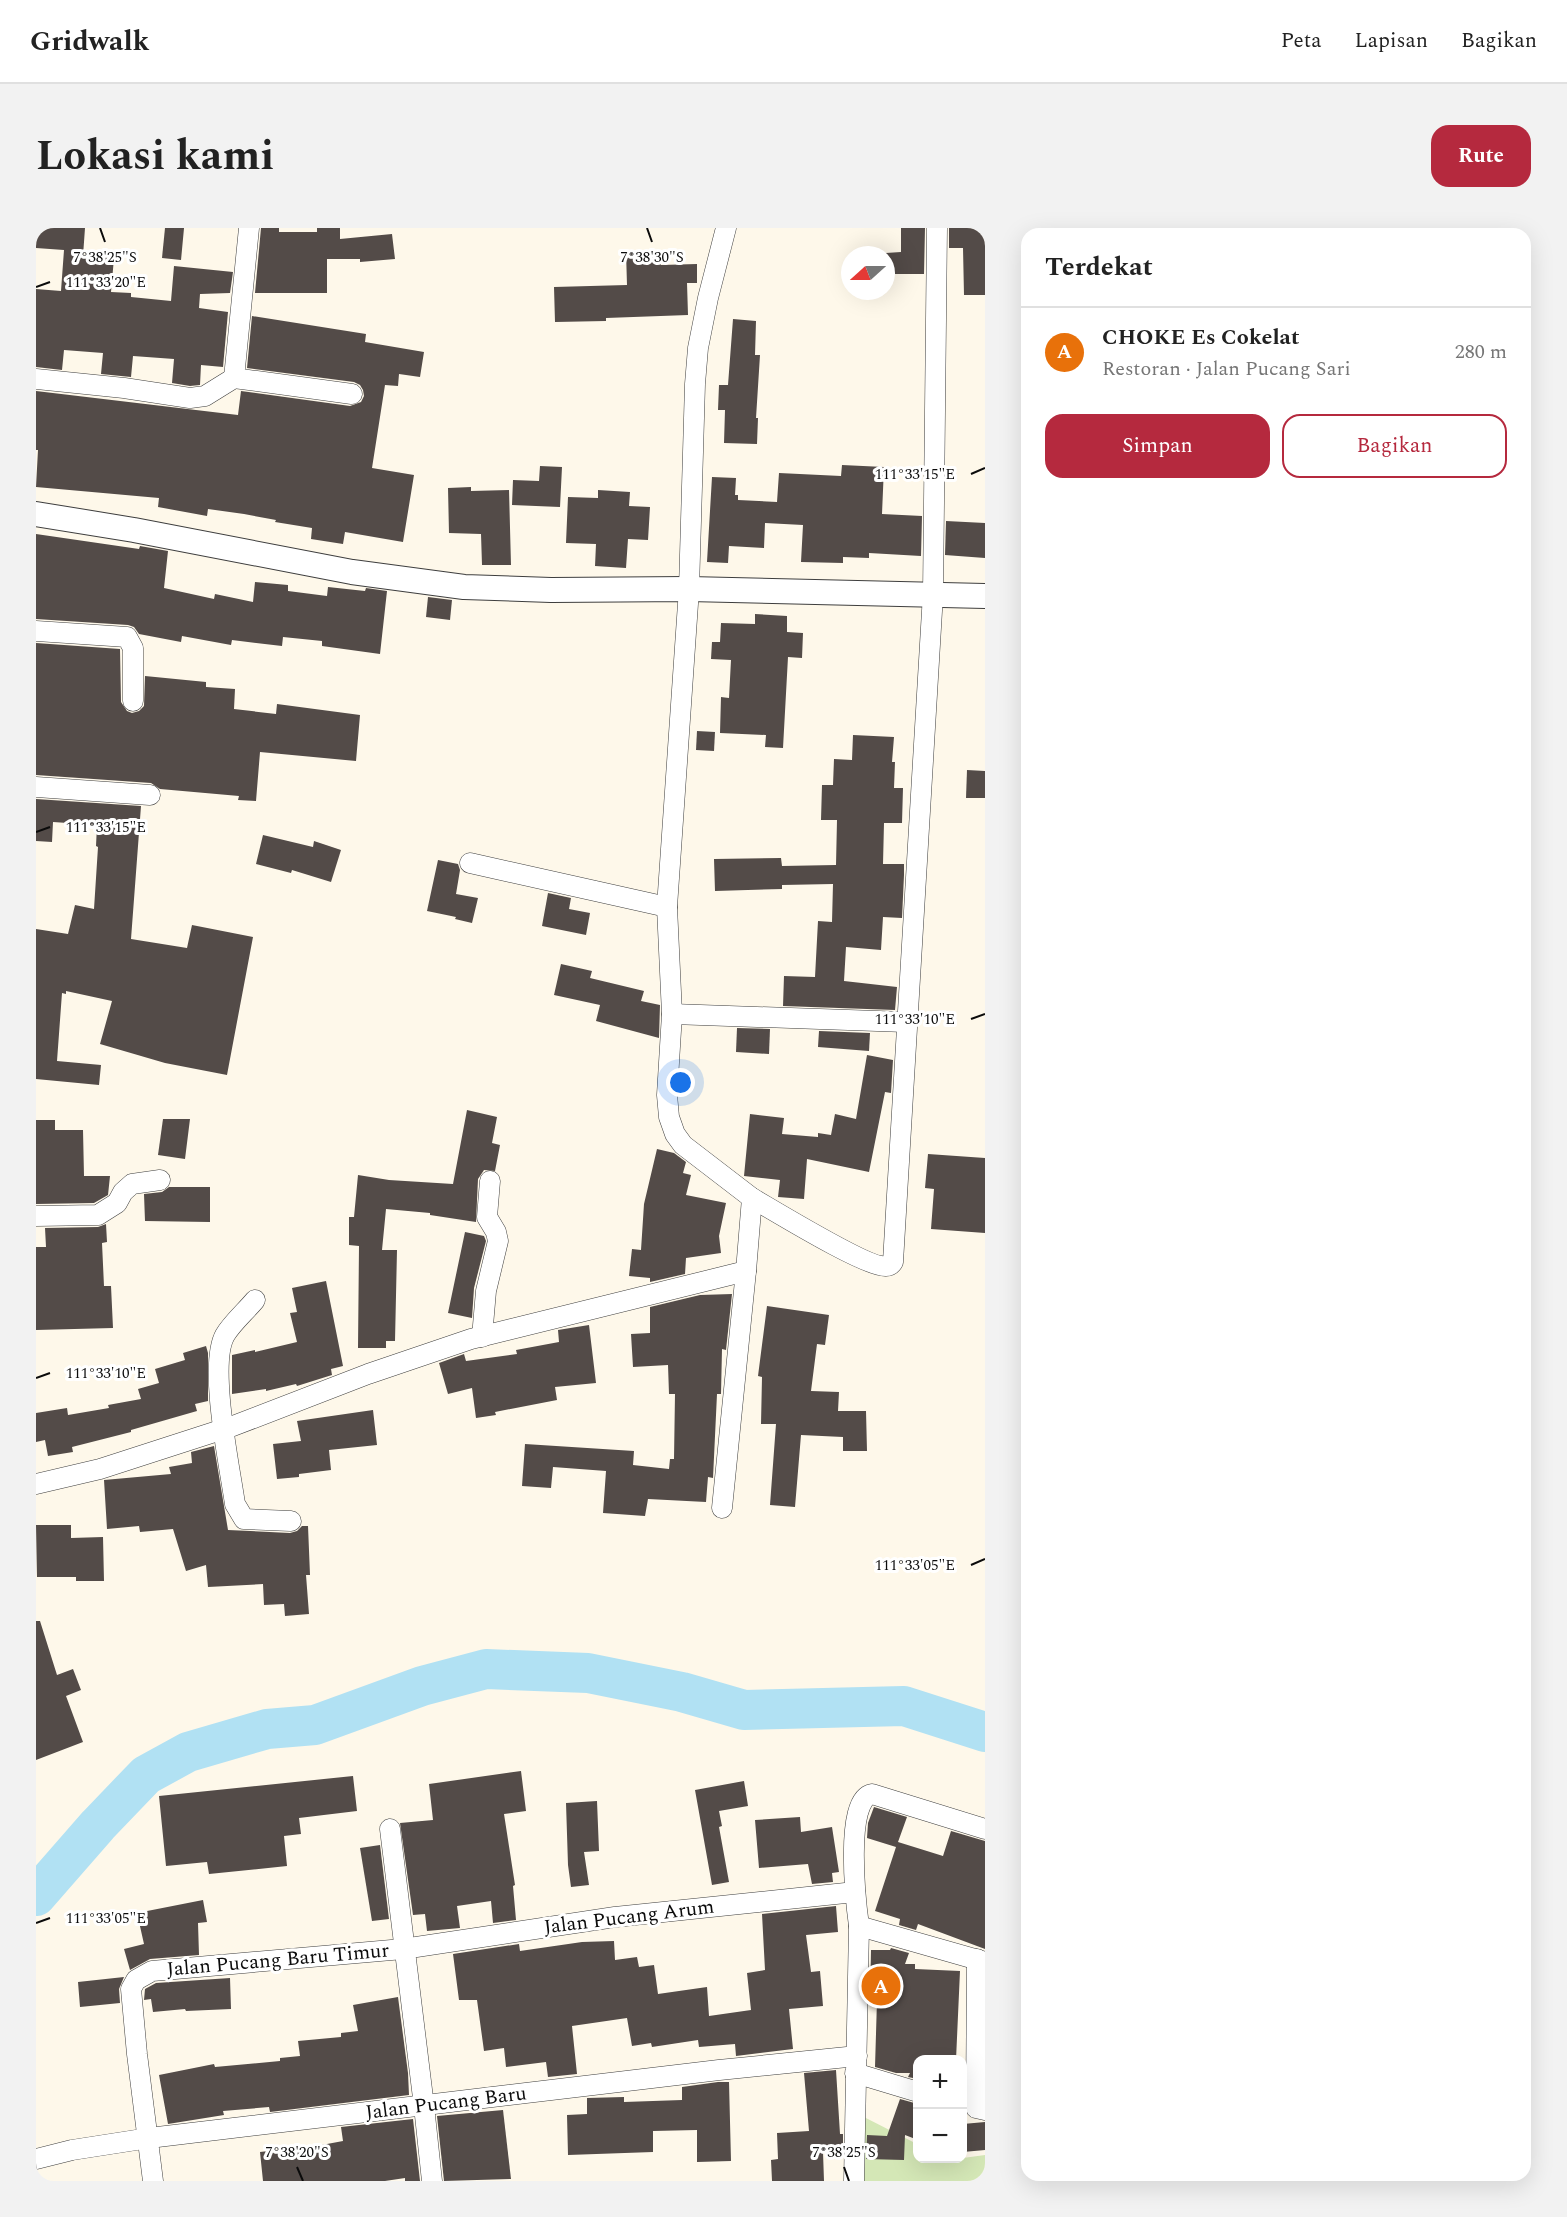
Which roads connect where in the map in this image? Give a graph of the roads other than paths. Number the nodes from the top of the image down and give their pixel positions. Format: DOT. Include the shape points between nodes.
graph roads {
  1 [pos="249,228"];
  2 [pos="726,228"];
  3 [pos="937,228"];
  4 [pos="234,378"];
  5 [pos="36,379"];
  6 [pos="352,394"];
  7 [pos="36,514"];
  8 [pos="689,589"];
  9 [pos="933,594"];
  10 [pos="985,596"];
  11 [pos="36,631"];
  12 [pos="132,701"];
  13 [pos="36,787"];
  14 [pos="150,795"];
  15 [pos="470,863"];
  16 [pos="667,907"];
  17 [pos="672,1014"];
  18 [pos="906,1022"];
  19 [pos="160,1180"];
  20 [pos="490,1181"];
  21 [pos="752,1198"];
  22 [pos="36,1216"];
  23 [pos="747,1270"];
  24 [pos="255,1300"];
  25 [pos="482,1337"];
  26 [pos="225,1428"];
  27 [pos="36,1484"];
  28 [pos="722,1508"];
  29 [pos="291,1521"];
  30 [pos="390,1829"];
  31 [pos="985,1829"];
  32 [pos="855,1892"];
  33 [pos="859,1926"];
  34 [pos="403,1949"];
  35 [pos="981,1960"];
  36 [pos="856,2064"];
  37 [pos="913,2090"];
  38 [pos="424,2106"];
  39 [pos="975,2108"];
  40 [pos="149,2139"];
  41 [pos="36,2158"];
  42 [pos="153,2181"];
  43 [pos="432,2181"];
  44 [pos="854,2181"];
  1 -- 4 [label="street"];
  2 -- 8 [label="street" via="698,348"];
  3 -- 9 [label="street"];
  4 -- 5 [label="street" via="205,396 194,398"];
  4 -- 6 [label="street"];
  7 -- 8 [label="street" via="416,582 551,590"];
  8 -- 9 [label="street"];
  8 -- 16 [label="street"];
  9 -- 10 [label="street"];
  9 -- 18 [label="street"];
  11 -- 12 [label="street" via="127,637 133,648"];
  13 -- 14 [label="street"];
  15 -- 16 [label="street"];
  16 -- 17 [label="street"];
  17 -- 18 [label="street"];
  17 -- 21 [label="street" via="667,1095 675,1134 683,1145"];
  18 -- 21 [label="street" via="893,1262 883,1267 854,1256"];
  19 -- 22 [label="street" via="132,1184 117,1203 98,1215"];
  20 -- 25 [label="street" via="487,1217 498,1241 486,1291"];
  21 -- 23 [label="street"];
  23 -- 25 [label="street"];
  23 -- 28 [label="street"];
  24 -- 26 [label="street" via="225,1335 220,1348"];
  25 -- 26 [label="street" via="368,1374"];
  26 -- 27 [label="street" via="100,1469"];
  26 -- 29 [label="street" via="235,1504 240,1515 253,1521"];
  30 -- 34 [label="street"];
  31 -- 32 [label="street" via="866,1795 855,1821"];
  32 -- 33 [label="street"];
  32 -- 34 [label="street, Jalan Pucang Arum" via="615,1917"];
  33 -- 35 [label="street"];
  33 -- 36 [label="street"];
  34 -- 38 [label="street"];
  34 -- 40 [label="street, Jalan Pucang Baru Timur" via="152,1971 136,1980 131,1989 132,2006"];
  35 -- 39 [label="street"];
  36 -- 37 [label="street"];
  36 -- 38 [label="street, Jalan Pucang Baru" via="719,2070"];
  36 -- 44 [label="street"];
  38 -- 40 [label="street, Jalan Pucang Baru"];
  38 -- 43 [label="street"];
  40 -- 41 [label="street, Jalan Pucang Baru"];
  40 -- 42 [label="street"];
}
